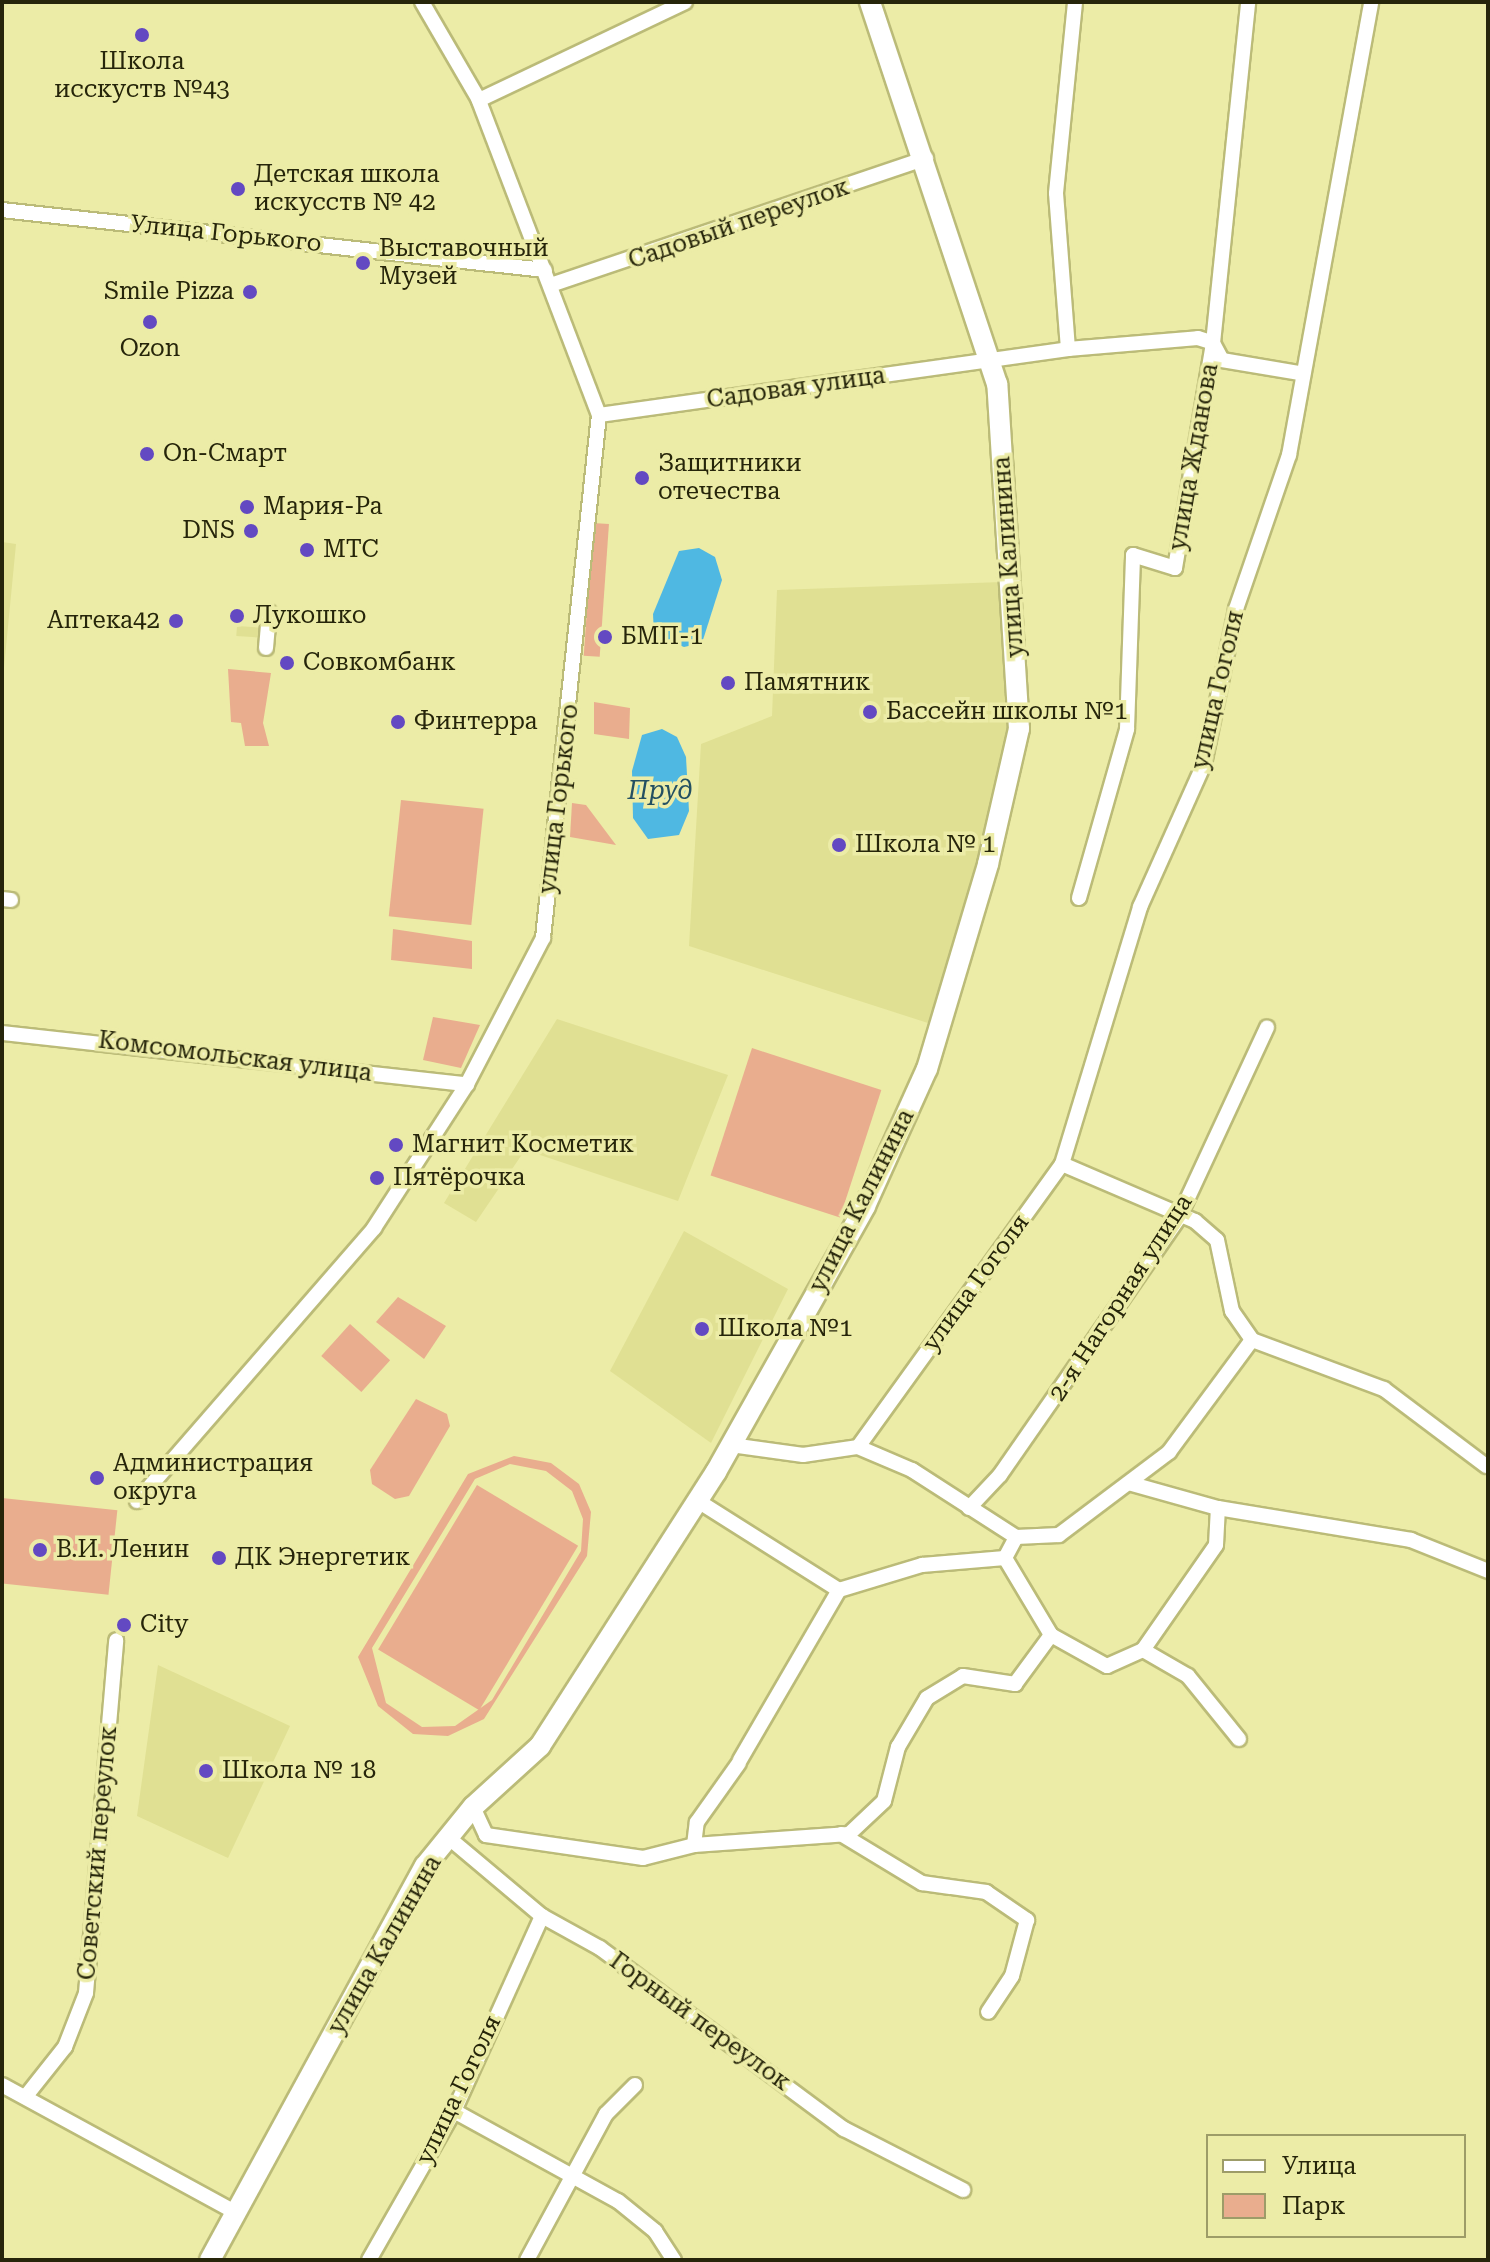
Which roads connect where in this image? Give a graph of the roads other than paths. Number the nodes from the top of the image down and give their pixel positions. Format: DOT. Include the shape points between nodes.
graph roads {
  1 [pos="422,2"];
  2 [pos="685,2"];
  3 [pos="870,2"];
  4 [pos="1075,2"];
  5 [pos="1248,2"];
  6 [pos="1371,2"];
  7 [pos="479,100"];
  8 [pos="926,158"];
  9 [pos="2,210"];
  10 [pos="545,270"];
  11 [pos="551,285"];
  12 [pos="1213,343"];
  13 [pos="1068,349"];
  14 [pos="993,360"];
  15 [pos="1300,373"];
  16 [pos="599,415"];
  17 [pos="269,612"];
  18 [pos="266,648"];
  19 [pos="1079,898"];
  20 [pos="1267,1027"];
  21 [pos="2,1033"];
  22 [pos="467,1084"];
  23 [pos="1062,1164"];
  24 [pos="1179,1217"];
  25 [pos="1252,1340"];
  26 [pos="731,1445"];
  27 [pos="858,1447"];
  28 [pos="1486,1466"];
  29 [pos="1132,1484"];
  30 [pos="137,1501"];
  31 [pos="698,1501"];
  32 [pos="969,1508"];
  33 [pos="1218,1508"];
  34 [pos="1016,1537"];
  35 [pos="1005,1558"];
  36 [pos="1488,1571"];
  37 [pos="839,1590"];
  38 [pos="1051,1635"];
  39 [pos="116,1640"];
  40 [pos="1143,1650"];
  41 [pos="1239,1739"];
  42 [pos="473,1807"];
  43 [pos="841,1834"];
  44 [pos="449,1838"];
  45 [pos="694,1845"];
  46 [pos="542,1916"];
  47 [pos="988,2012"];
  48 [pos="2,2085"];
  49 [pos="635,2085"];
  50 [pos="26,2096"];
  51 [pos="454,2111"];
  52 [pos="573,2179"];
  53 [pos="963,2190"];
  54 [pos="235,2212"];
  55 [pos="210,2260"];
  56 [pos="369,2260"];
  57 [pos="527,2260"];
  58 [pos="674,2260"];
  1 -- 7 [label="street, улица Горького"];
  2 -- 7 [label="street"];
  3 -- 8 [label="street, улица Калинина"];
  4 -- 13 [label="street" via="1056,193"];
  5 -- 12 [label="street, улица Жданова"];
  6 -- 15 [label="street, улица Гоголя"];
  7 -- 10 [label="street, улица Горького"];
  8 -- 11 [label="street, Садовый переулок"];
  8 -- 14 [label="street, улица Калинина"];
  9 -- 10 [label="street, Улица Горького"];
  10 -- 11 [label="street, улица Горького"];
  11 -- 16 [label="street, улица Горького"];
  12 -- 13 [label="street, Садовая улица" via="1198,338"];
  12 -- 15 [label="street" via="1222,360"];
  12 -- 19 [label="street, улица Жданова" via="1175,568 1133,555 1127,729"];
  13 -- 14 [label="street, Садовая улица"];
  14 -- 16 [label="street, Садовая улица"];
  14 -- 26 [label="street, улица Калинина" via="1019,729 988,864 927,1069 865,1206"];
  15 -- 23 [label="street, улица Гоголя" via="1289,455 1236,609 1204,764 1140,907"];
  16 -- 22 [label="street, улица Горького" via="543,938"];
  17 -- 18 [label="street"];
  20 -- 24 [label="street, 2-я Нагорная улица"];
  21 -- 22 [label="street, Комсомольская улица"];
  22 -- 30 [label="street, улица Горького" via="374,1228"];
  23 -- 24 [label="street"];
  23 -- 27 [label="street, улица Гоголя"];
  24 -- 25 [label="street" via="1217,1240 1232,1311"];
  24 -- 32 [label="street, 2-я Нагорная улица" via="1009,1463"];
  25 -- 28 [label="street" via="1384,1389"];
  25 -- 29 [label="street" via="1169,1452"];
  26 -- 27 [label="street" via="803,1455"];
  26 -- 31 [label="street, улица Калинина"];
  27 -- 32 [label="street" via="912,1470"];
  29 -- 33 [label="street"];
  29 -- 34 [label="street" via="1059,1535"];
  31 -- 37 [label="street"];
  31 -- 42 [label="street, улица Калинина" via="540,1746"];
  32 -- 34 [label="street"];
  33 -- 36 [label="street" via="1411,1540"];
  33 -- 40 [label="street" via="1216,1545"];
  34 -- 35 [label="street"];
  35 -- 37 [label="street" via="922,1565"];
  35 -- 38 [label="street"];
  37 -- 45 [label="street" via="740,1761 697,1822"];
  38 -- 40 [label="street" via="1107,1666"];
  38 -- 43 [label="street" via="1015,1684 963,1676 927,1698 898,1747 884,1801"];
  39 -- 50 [label="street, Советский переулок" via="86,1993 65,2047"];
  40 -- 41 [label="street" via="1188,1676"];
  42 -- 44 [label="street, улица Калинина"];
  42 -- 45 [label="street" via="486,1835 643,1858"];
  43 -- 45 [label="street"];
  43 -- 47 [label="street" via="922,1883 986,1892 1027,1920 1012,1976"];
  44 -- 46 [label="street, Горный переулок"];
  44 -- 54 [label="street, улица Калинина" via="425,1866"];
  46 -- 51 [label="street, улица Гоголя"];
  46 -- 53 [label="street, Горный переулок" via="600,1948 844,2129"];
  48 -- 50 [label="street"];
  49 -- 52 [label="street" via="606,2114"];
  50 -- 54 [label="street"];
  51 -- 52 [label="street"];
  51 -- 56 [label="street, улица Гоголя"];
  52 -- 57 [label="street"];
  52 -- 58 [label="street" via="618,2201 655,2231"];
  54 -- 55 [label="street, улица Калинина"];
}
